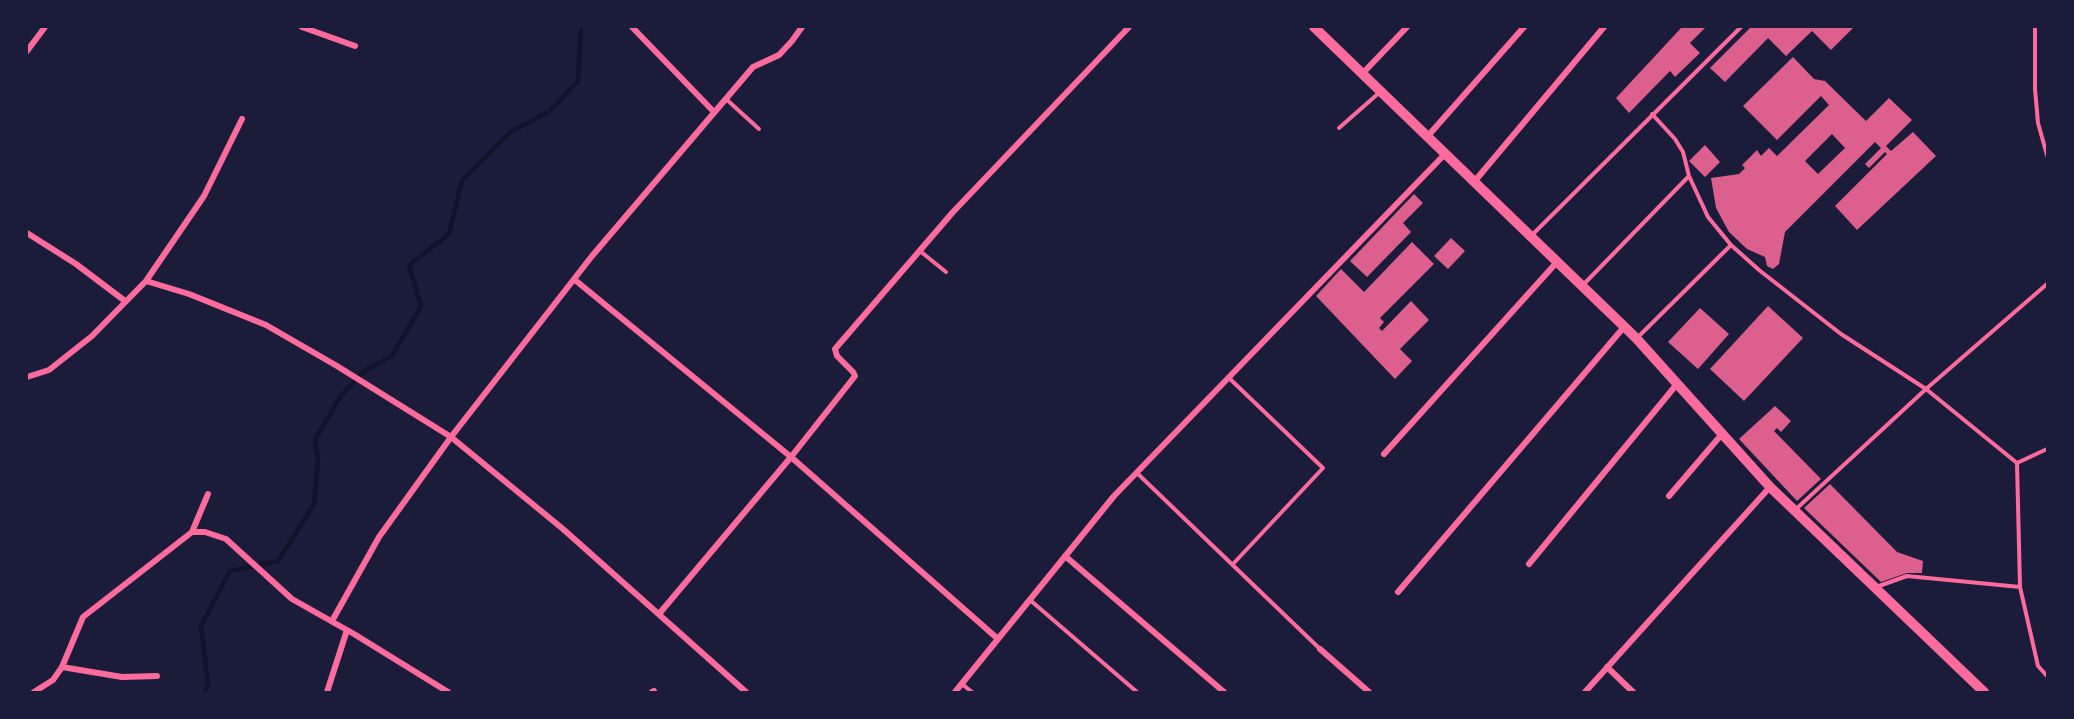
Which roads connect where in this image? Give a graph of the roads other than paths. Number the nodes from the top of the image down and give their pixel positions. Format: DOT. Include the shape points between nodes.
graph roads {
  1 [pos="45,27"];
  2 [pos="302,27"];
  3 [pos="632,27"];
  4 [pos="802,27"];
  5 [pos="1129,27"];
  6 [pos="1314,27"];
  7 [pos="1407,27"];
  8 [pos="1524,27"];
  9 [pos="1605,27"];
  10 [pos="1741,27"];
  11 [pos="2034,27"];
  12 [pos="355,46"];
  13 [pos="27,51"];
  14 [pos="1362,74"];
  15 [pos="1381,91"];
  16 [pos="726,98"];
  17 [pos="714,112"];
  18 [pos="1652,114"];
  19 [pos="242,118"];
  20 [pos="1339,128"];
  21 [pos="759,129"];
  22 [pos="1427,137"];
  23 [pos="1444,154"];
  24 [pos="2047,155"];
  25 [pos="1689,176"];
  26 [pos="1474,182"];
  27 [pos="27,233"];
  28 [pos="1530,237"];
  29 [pos="1731,245"];
  30 [pos="920,251"];
  31 [pos="1557,262"];
  32 [pos="946,272"];
  33 [pos="146,280"];
  34 [pos="575,280"];
  35 [pos="2047,284"];
  36 [pos="1582,286"];
  37 [pos="125,301"];
  38 [pos="1624,327"];
  39 [pos="1636,338"];
  40 [pos="27,376"];
  41 [pos="1229,378"];
  42 [pos="1677,384"];
  43 [pos="1926,389"];
  44 [pos="1722,434"];
  45 [pos="451,437"];
  46 [pos="2047,449"];
  47 [pos="1384,454"];
  48 [pos="791,457"];
  49 [pos="2017,463"];
  50 [pos="1136,472"];
  51 [pos="1770,486"];
  52 [pos="208,495"];
  53 [pos="1669,496"];
  54 [pos="1795,511"];
  55 [pos="192,532"];
  56 [pos="1065,556"];
  57 [pos="1233,564"];
  58 [pos="1528,564"];
  59 [pos="2020,587"];
  60 [pos="1874,588"];
  61 [pos="1398,592"];
  62 [pos="1030,600"];
  63 [pos="659,614"];
  64 [pos="332,621"];
  65 [pos="347,630"];
  66 [pos="998,639"];
  67 [pos="1320,649"];
  68 [pos="62,666"];
  69 [pos="1607,668"];
  70 [pos="157,676"];
  71 [pos="2047,676"];
  72 [pos="962,684"];
  73 [pos="34,692"];
  74 [pos="327,692"];
  75 [pos="447,692"];
  76 [pos="746,692"];
  77 [pos="955,692"];
  78 [pos="972,692"];
  79 [pos="1137,692"];
  80 [pos="1224,692"];
  81 [pos="1369,692"];
  82 [pos="1585,692"];
  83 [pos="1633,692"];
  84 [pos="1984,692"];
  1 -- 13 [label="street"];
  2 -- 12 [label="street"];
  3 -- 17 [label="street"];
  4 -- 16 [label="street" via="779,55 753,67"];
  5 -- 30 [label="street"];
  6 -- 14 [label="main road"];
  7 -- 14 [label="street"];
  8 -- 22 [label="street"];
  9 -- 26 [label="street"];
  10 -- 18 [label="lane"];
  11 -- 24 [label="lane" via="2038,123"];
  14 -- 15 [label="main road"];
  15 -- 20 [label="lane"];
  15 -- 22 [label="main road"];
  16 -- 17 [label="street"];
  16 -- 21 [label="lane"];
  17 -- 34 [label="street"];
  18 -- 25 [label="lane" via="1683,152"];
  18 -- 28 [label="lane"];
  19 -- 33 [label="street" via="204,196"];
  22 -- 23 [label="main road"];
  23 -- 26 [label="main road"];
  23 -- 41 [label="street"];
  25 -- 29 [label="lane" via="1708,217"];
  25 -- 36 [label="lane"];
  26 -- 28 [label="main road"];
  27 -- 37 [label="street"];
  28 -- 31 [label="main road"];
  29 -- 39 [label="lane"];
  29 -- 43 [label="lane" via="1841,334"];
  30 -- 32 [label="lane"];
  30 -- 48 [label="street" via="835,349 855,376"];
  31 -- 36 [label="main road"];
  31 -- 47 [label="street"];
  33 -- 37 [label="street"];
  33 -- 45 [label="street" via="266,325"];
  34 -- 45 [label="street"];
  34 -- 48 [label="street"];
  35 -- 43 [label="lane"];
  36 -- 38 [label="main road"];
  37 -- 40 [label="street" via="92,336 49,370"];
  38 -- 39 [label="main road"];
  38 -- 61 [label="street"];
  39 -- 42 [label="main road"];
  41 -- 50 [label="street"];
  41 -- 57 [label="lane" via="1323,468"];
  42 -- 44 [label="main road"];
  42 -- 58 [label="street"];
  43 -- 49 [label="lane"];
  43 -- 54 [label="lane"];
  44 -- 51 [label="main road"];
  44 -- 53 [label="street"];
  45 -- 63 [label="street"];
  45 -- 64 [label="street" via="379,537"];
  46 -- 49 [label="lane"];
  48 -- 63 [label="street"];
  48 -- 66 [label="street"];
  49 -- 59 [label="lane"];
  50 -- 56 [label="street"];
  50 -- 57 [label="lane"];
  51 -- 54 [label="main road"];
  51 -- 69 [label="street"];
  52 -- 55 [label="street"];
  54 -- 60 [label="main road"];
  55 -- 64 [label="street" via="226,539 292,599"];
  55 -- 68 [label="street" via="83,617"];
  56 -- 62 [label="street"];
  56 -- 80 [label="street"];
  57 -- 67 [label="lane"];
  59 -- 60 [label="lane" via="1907,576"];
  59 -- 71 [label="lane" via="2038,666"];
  60 -- 84 [label="main road"];
  62 -- 66 [label="street"];
  62 -- 79 [label="lane"];
  63 -- 76 [label="street"];
  64 -- 65 [label="street"];
  65 -- 74 [label="street"];
  65 -- 75 [label="street"];
  66 -- 72 [label="street"];
  67 -- 81 [label="street"];
  68 -- 70 [label="street" via="122,677"];
  68 -- 73 [label="street" via="53,680"];
  69 -- 82 [label="street"];
  69 -- 83 [label="street"];
  72 -- 77 [label="street"];
  72 -- 78 [label="lane"];
}
